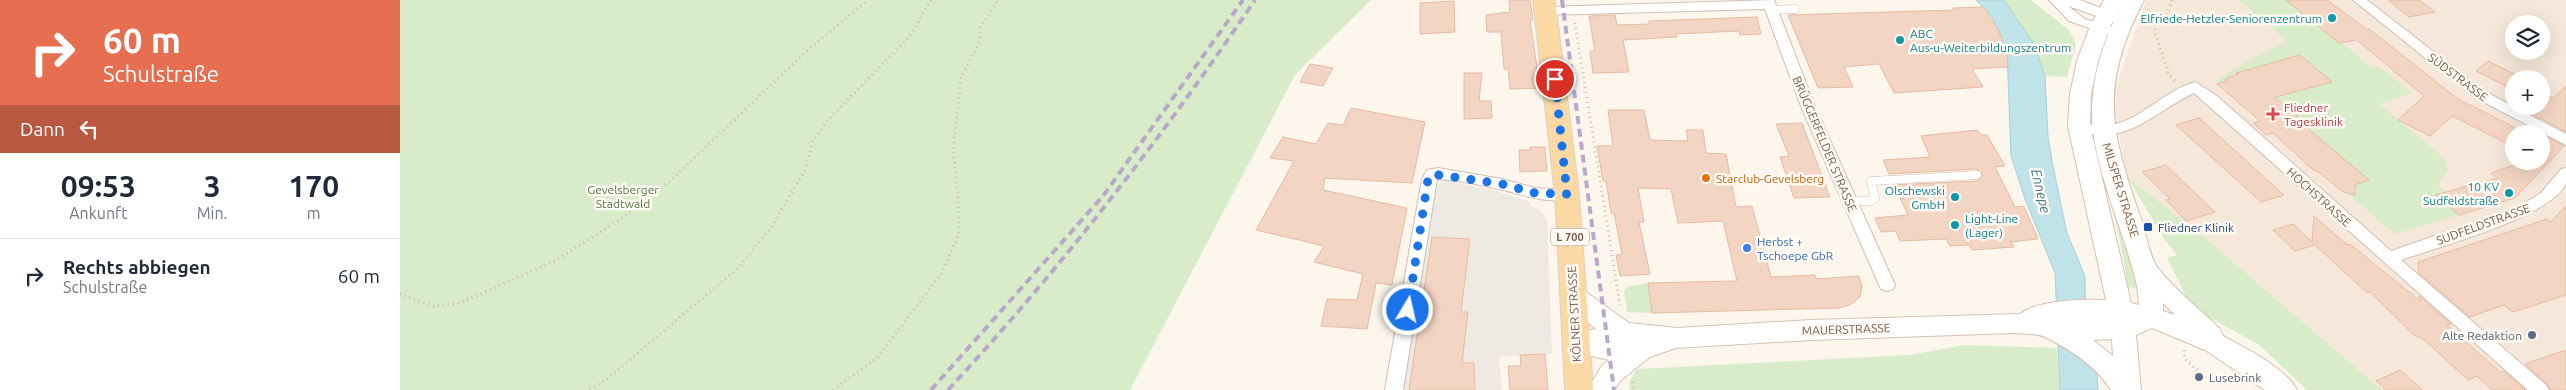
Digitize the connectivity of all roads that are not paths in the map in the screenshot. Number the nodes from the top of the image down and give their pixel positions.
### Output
1 (2134, 0) edge
2 (2360, 0) edge
3 (2058, 1) edge
4 (1545, 5) edge
5 (1770, 5) edge
6 (1795, 9) dead end
7 (2112, 20) edge
8 (2079, 127) junction
9 (2104, 131) junction
10 (2566, 140) edge
11 (2566, 173) edge
12 (1977, 175) dead end
13 (1567, 194) junction
14 (1850, 201) junction
15 (2388, 258) junction
16 (2145, 270) junction
17 (1887, 285) dead end
18 (1573, 296) junction
19 (2150, 318) junction
20 (2047, 321) junction
21 (2108, 321) junction
22 (2179, 328) junction
23 (1575, 343) junction
24 (1631, 347) junction
25 (2226, 348) junction
26 (1394, 390) edge
27 (1578, 390) edge
28 (1600, 390) edge
29 (2127, 390) edge
30 (2284, 390) edge
31 (2540, 390) edge

1 - 7 main road
2 - 10 street, SÜDSTRASSE
3 - 7 street
4 - 5 street
4 - 13 main road, KÖLNER STRASSE / L 700
5 - 6 lane
5 - 14 street, BRÜGGERFELDER STRASSE
7 - 8 main road, MILSPER STRASSE
7 - 9 main road, MILSPER STRASSE
8 - 9 street
8 - 21 main road, MILSPER STRASSE
9 - 15 street, HOCHSTRASSE
9 - 16 main road, MILSPER STRASSE
11 - 15 street, SUDFELDSTRASSE
12 - 14 lane
13 - 18 main road, KÖLNER STRASSE / L 700
13 - 26 street
14 - 17 street, BRÜGGERFELDER STRASSE
15 - 31 street, HOCHSTRASSE
16 - 19 main road, MILSPER STRASSE
16 - 25 main road
18 - 23 main road, KÖLNER STRASSE / L 700
18 - 24 main road
19 - 21 main road
19 - 22 main road
20 - 21 main road, MAUERSTRASSE
20 - 21 main road, MAUERSTRASSE
20 - 21 main road
20 - 24 main road, MAUERSTRASSE
21 - 22 main road
21 - 29 main road
22 - 25 main road
23 - 24 main road, MAUERSTRASSE
23 - 27 main road, KÖLNER STRASSE / L 700
24 - 28 main road
25 - 30 main road

